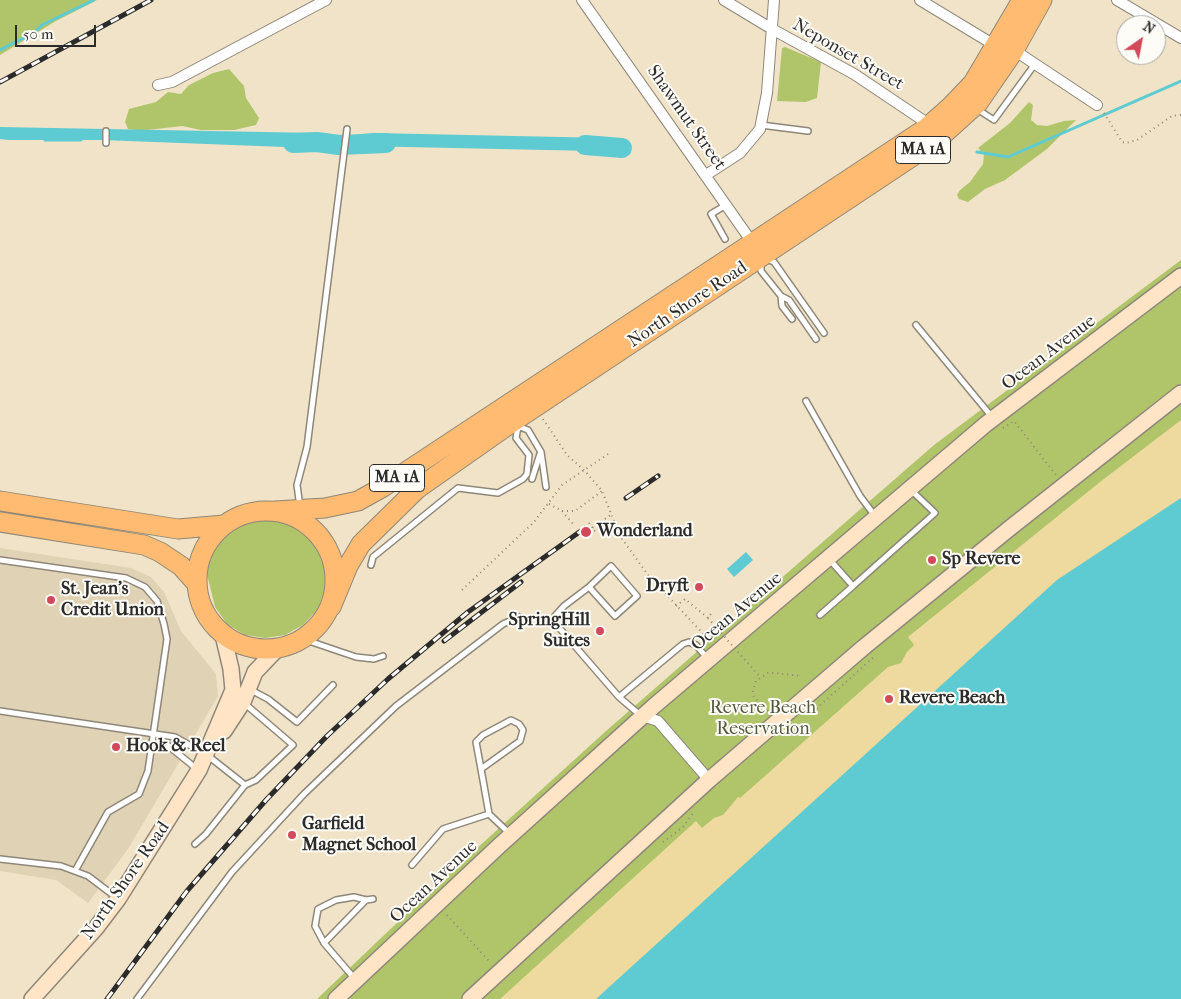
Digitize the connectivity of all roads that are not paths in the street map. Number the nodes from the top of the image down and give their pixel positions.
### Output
1 (326, 0) edge
2 (582, 0) edge
3 (724, 0) edge
4 (774, 0) edge
5 (920, 0) edge
6 (1022, 0) edge
7 (1042, 0) edge
8 (1117, 0) edge
9 (772, 29) junction
10 (1181, 38) edge
11 (1005, 48) junction
12 (1035, 64) junction
13 (158, 85) dead end
14 (974, 107) junction
15 (1099, 107) road end
16 (761, 125) junction
17 (930, 125) junction
18 (347, 129) dead end
19 (808, 131) dead end
20 (106, 132) dead end
21 (106, 143) dead end
22 (706, 175) junction
23 (726, 204) junction
24 (725, 239) dead end
25 (757, 250) junction
26 (1181, 276) edge
27 (781, 296) junction
28 (792, 319) dead end
29 (916, 325) dead end
30 (824, 333) dead end
31 (816, 338) dead end
32 (1181, 393) edge
33 (806, 401) dead end
34 (512, 418) junction
35 (990, 422) junction
36 (541, 452) junction
37 (532, 479) dead end
38 (546, 487) dead end
39 (910, 490) junction
40 (0, 501) edge
41 (301, 510) junction
42 (275, 511) junction
43 (876, 518) junction
44 (0, 522) edge
45 (224, 525) junction
46 (829, 558) junction
47 (0, 560) edge
48 (371, 565) dead end
49 (197, 584) junction
50 (853, 586) junction
51 (589, 587) junction
52 (331, 607) junction
53 (820, 615) dead end
54 (519, 617) dead end
55 (223, 635) junction
56 (303, 640) junction
57 (277, 649) junction
58 (383, 656) dead end
59 (715, 656) junction
60 (333, 685) dead end
61 (246, 696) junction
62 (619, 697) junction
63 (0, 711) edge
64 (642, 716) junction
65 (152, 734) junction
66 (159, 736) junction
67 (207, 755) junction
68 (481, 769) junction
69 (199, 770) junction
70 (709, 780) junction
71 (245, 785) junction
72 (488, 814) junction
73 (511, 835) junction
74 (195, 844) dead end
75 (0, 859) edge
76 (412, 865) dead end
77 (75, 871) junction
78 (118, 899) junction
79 (373, 899) dead end
80 (366, 900) junction
81 (324, 943) junction
82 (356, 981) junction
83 (32, 999) edge
84 (137, 999) edge
85 (336, 999) edge
86 (470, 999) edge

1 - 13 street
2 - 22 street, Shawmut Street
3 - 9 street, Neponset Street
4 - 9 street
5 - 11 street
6 - 11 highway, North Shore Road / MA 1A
7 - 11 highway, North Shore Road / MA 1A
8 - 10 street
9 - 16 street
9 - 17 street, Neponset Street
11 - 12 street
11 - 14 highway, North Shore Road / MA 1A
11 - 17 highway, North Shore Road / MA 1A
12 - 14 lane
12 - 15 street
14 - 25 highway, North Shore Road / MA 1A
16 - 19 lane
16 - 22 street
17 - 25 highway, North Shore Road / MA 1A
18 - 41 lane
20 - 21 lane
22 - 23 street, Shawmut Street
23 - 24 lane
23 - 25 street, Shawmut Street
25 - 27 lane
25 - 30 lane
25 - 34 highway, North Shore Road / MA 1A
26 - 35 main road, Ocean Avenue
27 - 28 lane
27 - 31 lane
29 - 35 lane
32 - 70 main road
33 - 43 lane
34 - 36 lane
34 - 41 highway, North Shore Road / MA 1A
34 - 48 lane
34 - 52 highway, North Shore Road / MA 1A
35 - 39 main road, Ocean Avenue
36 - 37 lane
36 - 38 lane
39 - 43 main road, Ocean Avenue
39 - 50 lane
40 - 45 highway, MA 1A
41 - 42 highway, North Shore Road / MA 1A
42 - 45 highway, MA 1A
42 - 52 highway
43 - 46 main road, Ocean Avenue
44 - 49 highway, MA 1A
45 - 49 highway
46 - 50 lane
46 - 59 main road, Ocean Avenue
47 - 65 lane
49 - 55 highway, MA 1A
50 - 53 lane
51 - 51 lane
51 - 62 lane
52 - 56 highway, MA 1A
54 - 84 lane
55 - 57 highway, MA 1A
55 - 67 main road, North Shore Road
56 - 57 highway, MA 1A
56 - 58 lane
57 - 61 main road, North Shore Road
59 - 62 lane
59 - 64 main road, Ocean Avenue
60 - 61 lane
61 - 67 main road, North Shore Road
61 - 71 lane
62 - 64 lane
63 - 65 lane
64 - 70 street
64 - 73 main road, Ocean Avenue
65 - 66 lane
65 - 77 lane
66 - 67 lane
66 - 69 lane
67 - 69 main road, North Shore Road
67 - 71 lane
68 - 68 lane
68 - 72 lane
69 - 78 main road, North Shore Road
70 - 86 main road
71 - 74 lane
72 - 73 lane
72 - 76 lane
73 - 82 main road, Ocean Avenue
75 - 77 lane
77 - 78 lane
78 - 83 main road, North Shore Road
79 - 80 lane
80 - 81 lane
80 - 81 lane
81 - 82 lane
82 - 85 main road, Ocean Avenue

